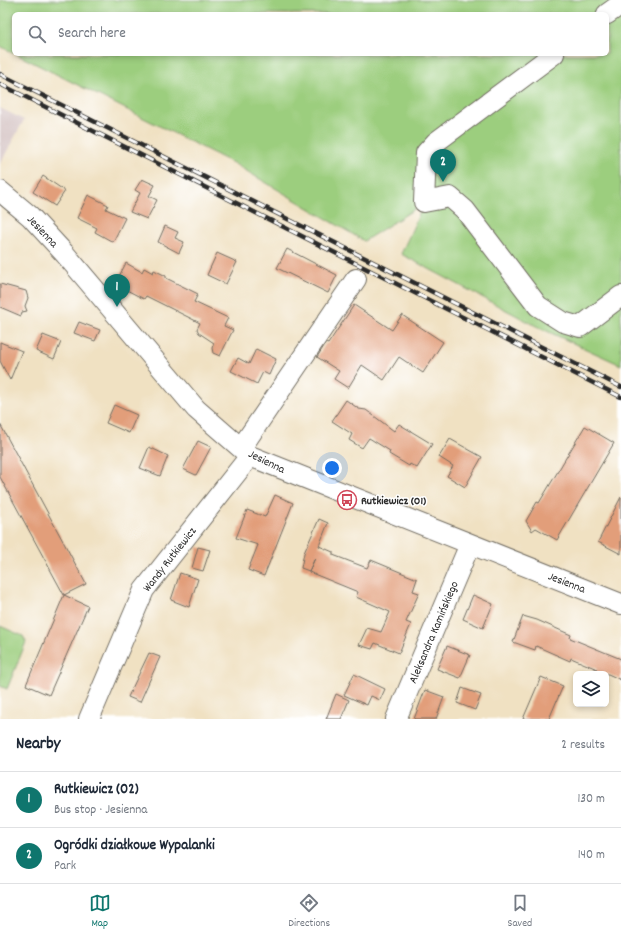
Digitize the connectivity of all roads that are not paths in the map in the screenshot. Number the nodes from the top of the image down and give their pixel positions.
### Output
1 (621, 4) edge
2 (609, 13) edge
3 (551, 56) edge
4 (0, 191) edge
5 (356, 279) dead end
6 (621, 296) edge
7 (245, 452) junction
8 (470, 544) junction
9 (621, 604) edge
10 (89, 719) edge
11 (396, 719) edge

1 - 2 street
3 - 6 street
4 - 7 street, Jesienna
5 - 7 street, Wandy Rutkiewicz
7 - 8 street, Jesienna
7 - 10 street, Wandy Rutkiewicz
8 - 9 street, Jesienna
8 - 11 street, Aleksandra Kamińskiego

